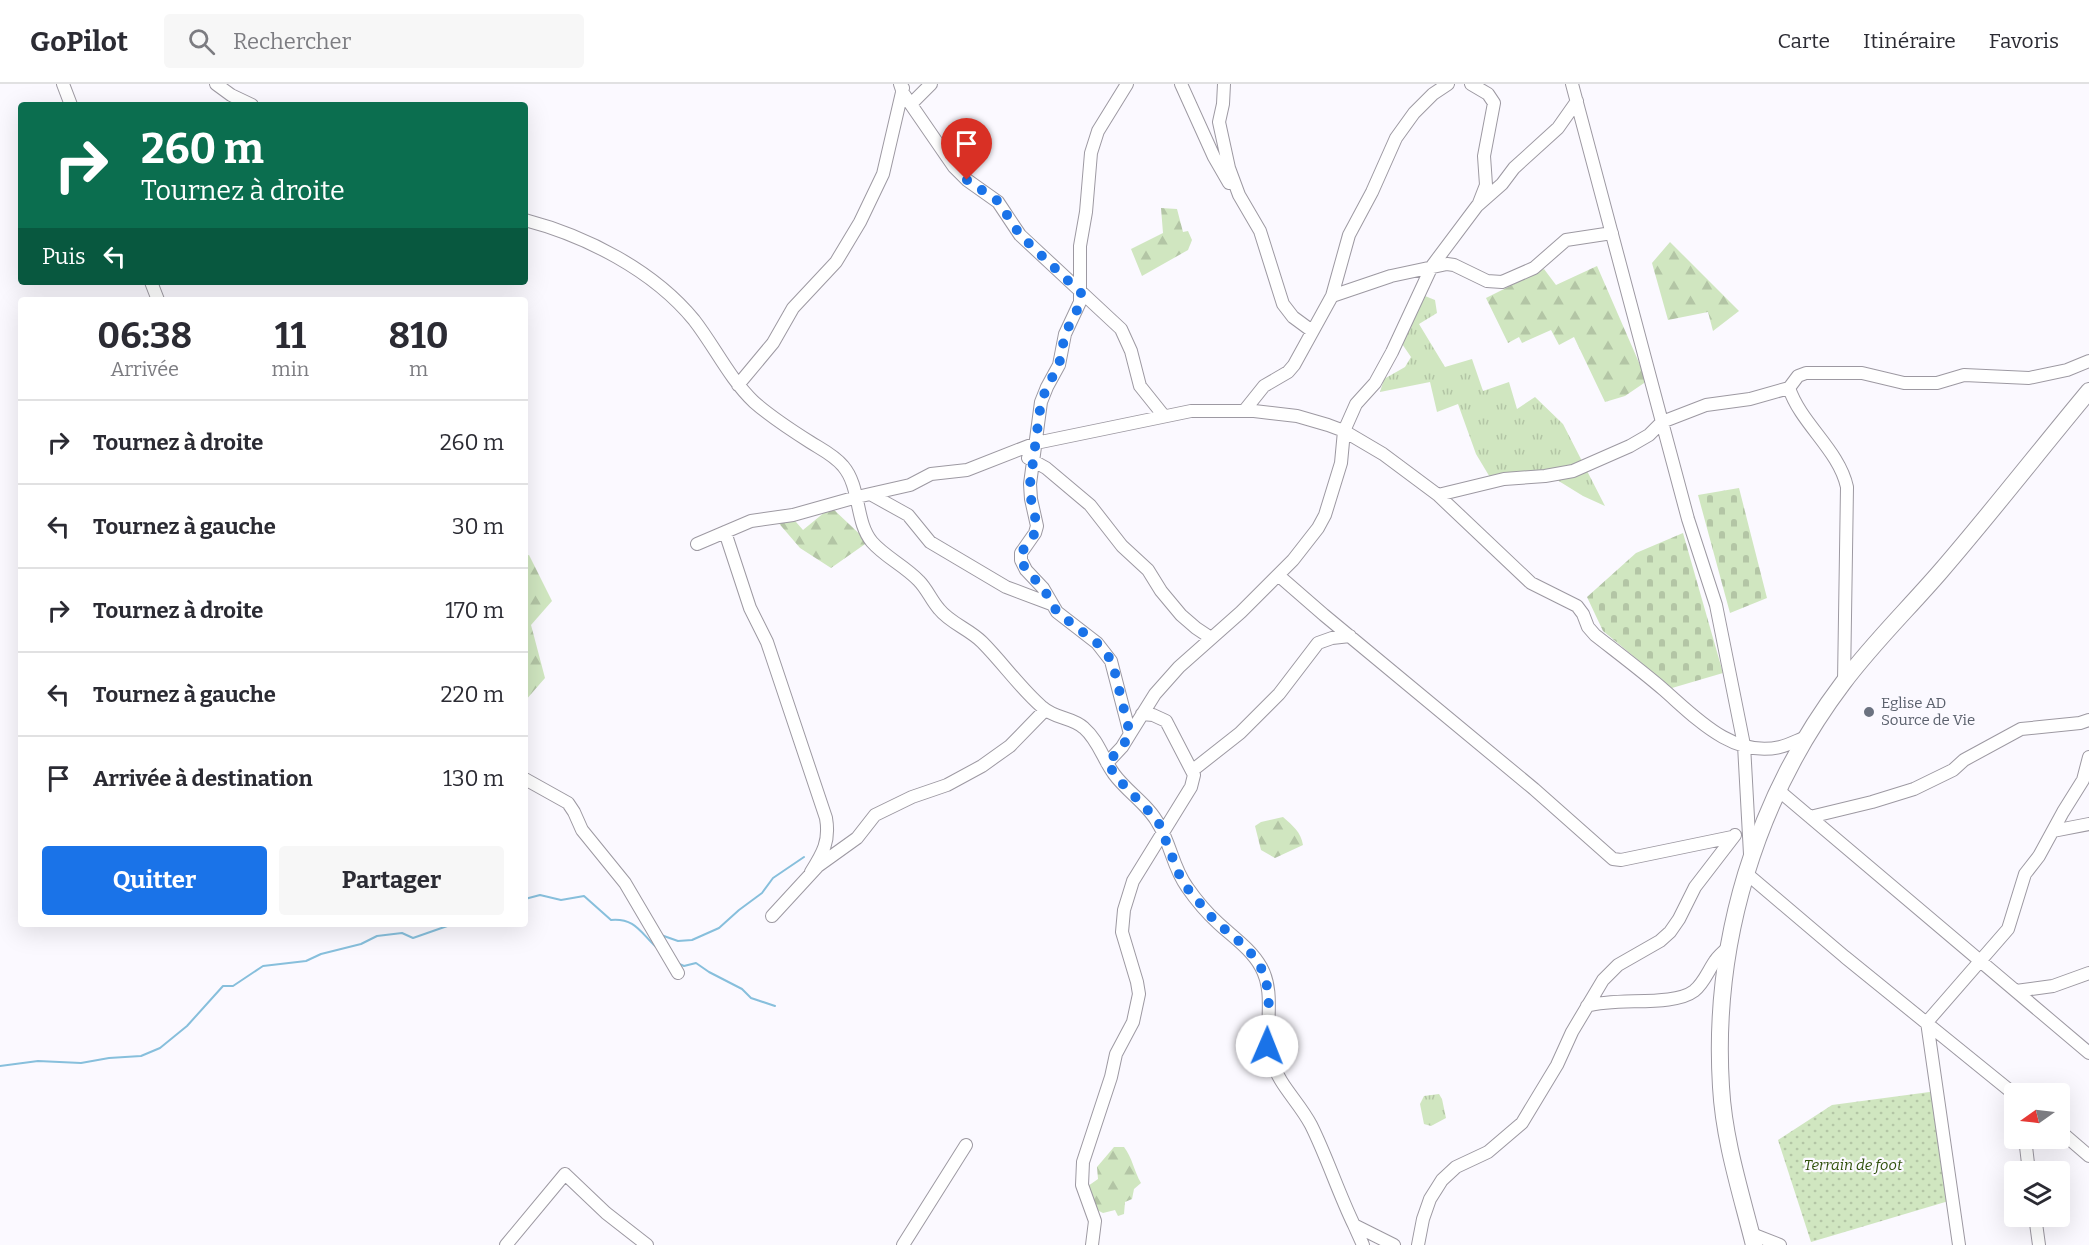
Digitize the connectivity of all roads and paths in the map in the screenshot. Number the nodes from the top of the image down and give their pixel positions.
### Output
1 (63, 84) edge
2 (216, 84) edge
3 (931, 84) edge
4 (1127, 84) edge
5 (1181, 84) edge
6 (1224, 84) edge
7 (1448, 84) edge
8 (1471, 84) edge
9 (1572, 84) edge
10 (902, 87) edge
11 (1577, 101) junction
12 (70, 102) edge
13 (246, 102) edge
14 (911, 104) junction
15 (1239, 195) junction
16 (1477, 206) junction
17 (528, 221) edge
18 (1612, 233) junction
19 (1432, 266) junction
20 (1081, 293) junction
21 (1332, 296) junction
22 (1312, 332) junction
23 (2089, 361) edge
24 (738, 385) junction
25 (1789, 388) junction
26 (2089, 391) edge
27 (1244, 411) junction
28 (1164, 416) junction
29 (1662, 422) junction
30 (1344, 431) junction
31 (1036, 443) junction
32 (1016, 451) junction
33 (1032, 460) junction
34 (872, 495) junction
35 (1438, 495) junction
36 (858, 497) junction
37 (725, 532) junction
38 (697, 544) dead end
39 (1278, 574) junction
40 (1051, 604) junction
41 (1350, 636) junction
42 (1211, 638) junction
43 (1844, 682) junction
44 (1045, 710) junction
45 (1142, 714) junction
46 (2089, 720) edge
47 (1130, 734) junction
48 (1806, 737) junction
49 (1744, 746) junction
50 (2089, 757) edge
51 (1107, 763) junction
52 (1193, 770) junction
53 (528, 781) edge
54 (1777, 789) junction
55 (1810, 817) junction
56 (2089, 825) edge
57 (1162, 831) junction
58 (2053, 831) junction
59 (1748, 866) junction
60 (811, 872) junction
61 (772, 916) dead end
62 (1729, 947) junction
63 (1980, 960) junction
64 (2089, 973) edge
65 (678, 974) dead end
66 (2016, 991) junction
67 (1587, 1006) junction
68 (1927, 1022) junction
69 (2089, 1053) edge
70 (2004, 1086) edge
71 (2070, 1140) edge
72 (966, 1145) dead end
73 (2089, 1156) edge
74 (1354, 1225) junction
75 (2037, 1227) edge
76 (1753, 1240) edge
77 (506, 1245) edge
78 (647, 1245) edge
79 (903, 1245) edge
80 (1092, 1245) edge
81 (1363, 1245) edge
82 (1394, 1245) edge
83 (1418, 1245) edge
84 (1780, 1245) edge
85 (1959, 1245) edge
86 (2039, 1245) edge

1 - 12 street
2 - 13 street
3 - 14 street
4 - 20 street
5 - 15 street
6 - 15 street
7 - 21 street
8 - 16 street
9 - 11 street
10 - 14 street
10 - 24 street
11 - 16 street
11 - 18 street
14 - 20 street
15 - 22 street
16 - 19 street
17 - 24 street
18 - 19 street
18 - 29 street
19 - 21 street
19 - 30 street
20 - 28 street
20 - 31 street
21 - 22 street
22 - 27 street
23 - 25 street
24 - 36 street
25 - 29 street
25 - 43 street
26 - 43 main road
27 - 28 street
27 - 30 street
28 - 31 street
29 - 35 street
29 - 49 street
30 - 35 street
30 - 39 street
31 - 32 street
31 - 33 street
32 - 33 street
32 - 34 street
33 - 40 street
33 - 42 street
34 - 36 street
34 - 40 street
35 - 49 street
36 - 37 street
36 - 44 street
37 - 38 street
37 - 60 street
39 - 41 street
39 - 42 street
40 - 47 street
41 - 52 street
41 - 67 street
42 - 45 street
43 - 48 main road
44 - 51 street
44 - 60 street
45 - 47 street
45 - 52 street
46 - 55 street
47 - 51 street
48 - 49 street
48 - 54 main road
49 - 59 street
50 - 58 street
51 - 57 street
52 - 57 street
53 - 65 street
54 - 55 street
54 - 59 main road
55 - 63 street
56 - 58 street
57 - 74 street
57 - 80 street
58 - 63 street
59 - 62 main road
59 - 68 street
60 - 61 street
62 - 67 street
62 - 76 main road
63 - 66 street
63 - 68 street
64 - 66 street
66 - 69 street
67 - 83 street
68 - 70 street
68 - 85 street
71 - 73 street
72 - 79 street
74 - 81 street
74 - 82 street
75 - 86 street
76 - 84 street
77 - 78 street

